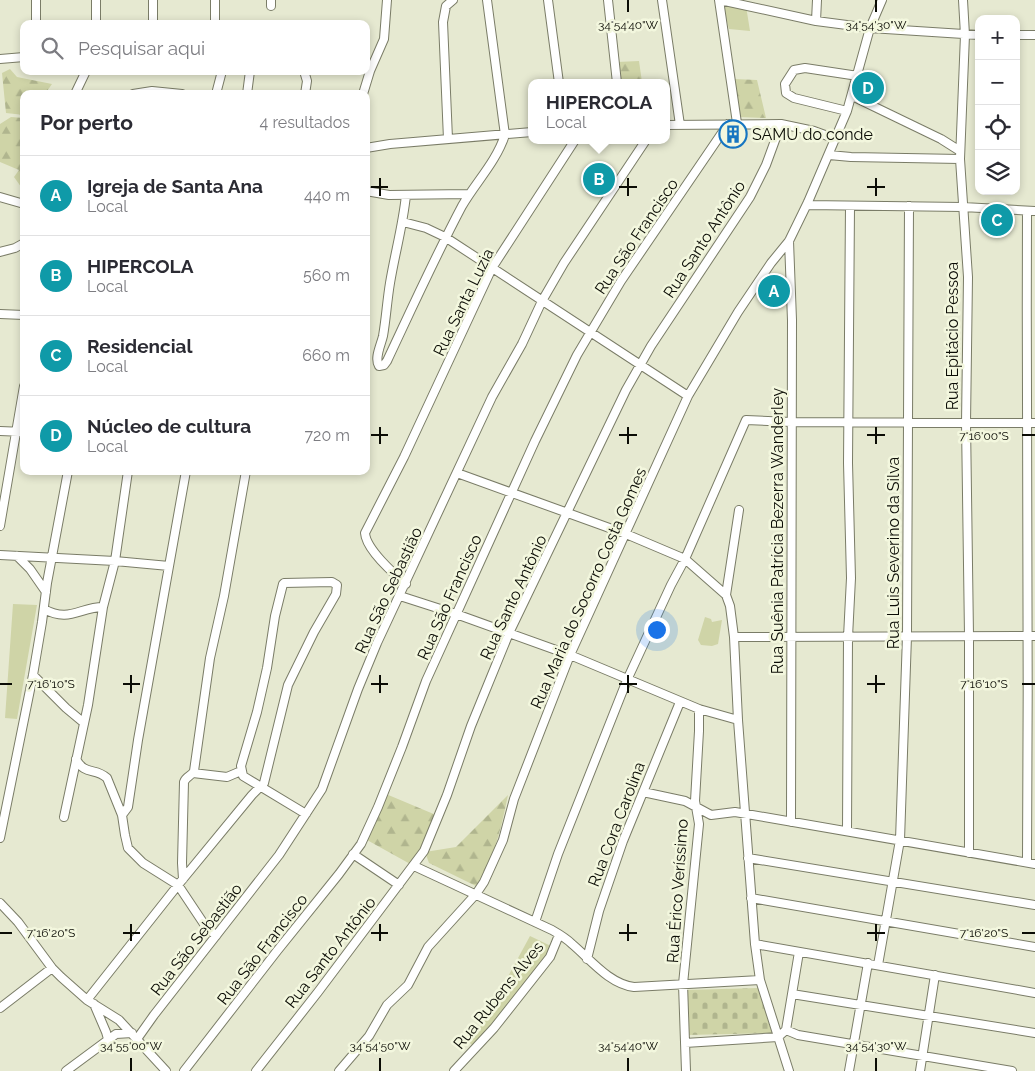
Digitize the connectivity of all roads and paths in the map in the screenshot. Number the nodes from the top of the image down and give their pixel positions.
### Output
1 (36, 0) edge
2 (96, 0) edge
3 (153, 0) edge
4 (214, 0) edge
5 (387, 0) edge
6 (453, 0) edge
7 (487, 0) edge
8 (548, 0) edge
9 (608, 0) edge
10 (662, 0) edge
11 (719, 0) edge
12 (817, 0) edge
13 (882, 0) edge
14 (963, 0) edge
15 (36, 20) edge
16 (96, 20) edge
17 (153, 20) edge
18 (215, 20) edge
19 (816, 21) junction
20 (870, 28) junction
21 (965, 35) junction
22 (975, 35) edge
23 (1020, 35) edge
24 (1035, 35) edge
25 (20, 57) edge
26 (0, 59) edge
27 (370, 71) edge
28 (84, 75) edge
29 (221, 75) edge
30 (249, 75) edge
31 (305, 75) edge
32 (369, 75) edge
33 (858, 76) junction
34 (558, 79) edge
35 (616, 79) edge
36 (78, 90) edge
37 (217, 90) edge
38 (248, 90) edge
39 (306, 90) edge
40 (364, 90) edge
41 (852, 96) junction
42 (846, 111) junction
43 (737, 123) junction
44 (728, 124) junction
45 (781, 124) junction
46 (670, 125) edge
47 (680, 125) junction
48 (528, 132) edge
49 (505, 134) junction
50 (448, 139) junction
51 (836, 139) junction
52 (572, 144) edge
53 (643, 144) edge
54 (370, 148) edge
55 (828, 155) junction
56 (960, 155) junction
57 (370, 192) edge
58 (469, 194) junction
59 (406, 195) junction
60 (0, 197) edge
61 (20, 203) edge
62 (807, 205) junction
63 (850, 206) junction
64 (909, 206) junction
65 (963, 207) junction
66 (1031, 211) edge
67 (403, 222) junction
68 (445, 237) junction
69 (789, 241) junction
70 (20, 246) edge
71 (0, 252) edge
72 (492, 268) junction
73 (1031, 297) edge
74 (542, 301) junction
75 (0, 314) edge
76 (20, 315) edge
77 (589, 332) junction
78 (639, 365) junction
79 (688, 396) junction
80 (791, 422) junction
81 (908, 422) junction
82 (848, 423) junction
83 (966, 423) junction
84 (1026, 424) junction
85 (1035, 424) edge
86 (0, 431) edge
87 (20, 432) edge
88 (457, 473) junction
89 (67, 475) edge
90 (127, 475) edge
91 (185, 475) edge
92 (245, 475) edge
93 (511, 493) junction
94 (739, 510) dead end
95 (568, 513) junction
96 (0, 526) edge
97 (626, 534) junction
98 (1031, 546) edge
99 (0, 555) edge
100 (17, 556) junction
101 (52, 558) junction
102 (685, 560) junction
103 (115, 561) junction
104 (169, 566) junction
105 (406, 584) junction
106 (46, 592) junction
107 (726, 595) junction
108 (400, 596) junction
109 (103, 607) junction
110 (44, 608) junction
111 (456, 614) junction
112 (509, 634) junction
113 (969, 635) junction
114 (791, 636) junction
115 (907, 636) junction
116 (1026, 636) junction
117 (1035, 636) edge
118 (734, 637) junction
119 (848, 637) junction
120 (570, 655) junction
121 (33, 676) junction
122 (627, 680) junction
123 (680, 702) junction
124 (698, 709) junction
125 (738, 720) junction
126 (84, 723) junction
127 (76, 759) junction
128 (241, 771) junction
129 (193, 773) junction
130 (261, 787) junction
131 (643, 792) junction
132 (695, 806) junction
133 (306, 814) junction
134 (122, 815) junction
135 (746, 815) junction
136 (64, 817) dead end
137 (791, 822) junction
138 (847, 831) junction
139 (0, 838) edge
140 (900, 840) junction
141 (969, 853) junction
142 (354, 854) junction
143 (748, 858) junction
144 (1031, 863) edge
145 (414, 866) junction
146 (180, 882) junction
147 (893, 882) junction
148 (399, 885) junction
149 (476, 894) junction
150 (751, 898) junction
151 (0, 903) edge
152 (1035, 905) edge
153 (8, 910) junction
154 (0, 916) edge
155 (535, 922) junction
156 (886, 922) junction
157 (559, 935) junction
158 (216, 936) junction
159 (755, 944) junction
160 (1035, 947) edge
161 (799, 952) junction
162 (587, 958) junction
163 (868, 963) junction
164 (878, 965) junction
165 (52, 968) junction
166 (935, 975) junction
167 (760, 980) junction
168 (683, 984) junction
169 (1035, 993) edge
170 (792, 994) junction
171 (90, 1002) junction
172 (861, 1004) junction
173 (0, 1008) edge
174 (930, 1016) junction
175 (786, 1030) junction
176 (1035, 1033) edge
177 (135, 1036) junction
178 (778, 1037) junction
179 (108, 1039) junction
180 (685, 1043) junction
181 (854, 1044) junction
182 (922, 1056) junction
183 (66, 1071) edge
184 (166, 1071) edge
185 (184, 1071) edge
186 (256, 1071) edge
187 (339, 1071) edge
188 (454, 1071) edge
189 (686, 1071) edge
190 (789, 1071) edge
191 (849, 1071) edge
192 (920, 1071) edge
193 (1012, 1071) edge

1 - 15 street
2 - 16 street
3 - 17 street
4 - 18 street
5 - 27 street
6 - 50 street
7 - 49 street
8 - 34 street
9 - 35 street
10 - 47 street
11 - 19 street
11 - 43 street
12 - 19 street
13 - 20 street, Rua Maria do Socorro Costa Gomes
14 - 21 street, Rua Epitácio Pessoa
19 - 20 street
20 - 21 street
20 - 33 street, Rua Maria do Socorro Costa Gomes
21 - 22 street
21 - 56 street, Rua Epitácio Pessoa
23 - 24 street
25 - 26 street
28 - 36 street
29 - 37 street
30 - 38 street
31 - 39 street
32 - 40 street
33 - 41 street, Rua Maria do Socorro Costa Gomes
33 - 42 street
41 - 42 street, Rua Maria do Socorro Costa Gomes
41 - 56 street
42 - 51 street, Rua Maria do Socorro Costa Gomes
43 - 44 street
43 - 45 street
44 - 47 street
44 - 77 street, Rua São Francisco
45 - 51 street
45 - 78 street, Rua Santo Antônio
46 - 47 street
48 - 49 street
49 - 50 street
49 - 58 street
50 - 54 street
51 - 55 street, Rua Maria do Socorro Costa Gomes
52 - 72 street, Rua Santa Luzia
53 - 74 street, Rua São Sebastião
55 - 56 street
55 - 62 street, Rua Maria do Socorro Costa Gomes
56 - 65 street, Rua Epitácio Pessoa
57 - 59 street
58 - 59 street
58 - 68 street
59 - 67 street
60 - 61 street
62 - 63 street
62 - 69 street, Rua Maria do Socorro Costa Gomes
63 - 64 street
63 - 82 street
64 - 65 street
64 - 81 street, Rua Luis Severino da Silva
65 - 66 street
65 - 83 street, Rua Epitácio Pessoa
66 - 73 street
67 - 68 street
67 - 68 street
68 - 72 street
69 - 79 street, Rua Maria do Socorro Costa Gomes
69 - 80 street, Rua Suênia Patrícia Bezerra Wanderley
70 - 71 street
72 - 74 street
72 - 105 street, Rua Santa Luzia
73 - 84 street
74 - 77 street
74 - 88 street, Rua São Sebastião
75 - 76 street
77 - 78 street
77 - 93 street, Rua São Francisco
78 - 79 street
78 - 95 street, Rua Santo Antônio
79 - 97 street, Rua Maria do Socorro Costa Gomes
80 - 82 street
80 - 102 street
80 - 114 street, Rua Suênia Patrícia Bezerra Wanderley
81 - 82 street
81 - 83 street
81 - 115 street, Rua Luis Severino da Silva
82 - 119 street
83 - 84 street
83 - 113 street, Rua Epitácio Pessoa
84 - 85 street
84 - 98 street
86 - 87 street
87 - 96 street
88 - 93 street
88 - 105 street, Rua São Sebastião
89 - 101 street
90 - 103 street
91 - 104 street
92 - 129 street
93 - 95 street
93 - 111 street, Rua São Francisco
94 - 107 street
95 - 97 street
95 - 112 street, Rua Santo Antônio
97 - 102 street
97 - 120 street, Rua Maria do Socorro Costa Gomes
98 - 116 street
99 - 100 street
100 - 101 street
100 - 106 street
101 - 103 street
101 - 106 street
102 - 107 street
102 - 122 street
103 - 104 street
103 - 109 street
104 - 134 street
105 - 108 street, Rua São Sebastião
106 - 110 street
107 - 118 street
108 - 111 street
108 - 133 street, Rua São Sebastião
109 - 110 street
109 - 126 street
110 - 121 street
111 - 112 street
111 - 142 street, Rua São Francisco
112 - 120 street
112 - 145 street, Rua Santo Antônio
113 - 115 street
113 - 116 street
113 - 141 street, Rua Epitácio Pessoa
114 - 118 street
114 - 119 street
114 - 137 street, Rua Suênia Patrícia Bezerra Wanderley
115 - 119 street
115 - 140 street, Rua Luis Severino da Silva
116 - 117 street
116 - 144 street
118 - 125 street
119 - 138 street
120 - 122 street
120 - 149 street, Rua Maria do Socorro Costa Gomes
121 - 126 street
121 - 139 street
122 - 123 street
122 - 155 street
123 - 124 street
123 - 131 street, Rua Cora Carolina
124 - 125 street
124 - 132 street, Rua Érico Veríssimo
125 - 135 street
126 - 127 street
127 - 134 street
127 - 136 street
128 - 129 street
128 - 130 street
128 - 130 street
129 - 146 street
130 - 133 street
130 - 146 street
131 - 132 street
131 - 162 street, Rua Cora Carolina
132 - 135 street
132 - 168 street, Rua Érico Veríssimo
133 - 158 street, Rua São Sebastião
134 - 146 street
135 - 137 street
135 - 143 street
137 - 138 street
138 - 140 street
140 - 141 street
140 - 147 street, Rua Luis Severino da Silva
141 - 144 street
142 - 148 street
142 - 185 street, Rua São Francisco
143 - 147 street
143 - 150 street
145 - 148 street, Rua Santo Antônio
145 - 149 street
146 - 158 street
146 - 171 street
147 - 152 street
147 - 156 street, Rua Luis Severino da Silva
148 - 186 street, Rua Santo Antônio
149 - 155 street
149 - 187 street, Rua Maria do Socorro Costa Gomes
150 - 156 street
150 - 159 street
151 - 153 street
153 - 154 street
153 - 165 street
155 - 157 street
156 - 160 street
156 - 164 street, Rua Luis Severino da Silva
157 - 162 street
157 - 188 street, Rua Rubens Alves
158 - 177 street, Rua São Sebastião
159 - 161 street
159 - 167 street
161 - 163 street
161 - 170 street
162 - 168 street
163 - 164 street
163 - 172 street
164 - 166 street
165 - 171 street
165 - 173 street
166 - 169 street
166 - 174 street
167 - 168 street
167 - 178 street
168 - 180 street, Rua Érico Veríssimo
170 - 172 street
170 - 175 street
171 - 177 street
171 - 179 street
172 - 174 street
172 - 181 street
174 - 176 street
174 - 182 street
175 - 178 street
175 - 181 street
177 - 179 street
177 - 184 street
178 - 180 street
178 - 190 street
179 - 183 street
180 - 189 street, Rua Érico Veríssimo
181 - 182 street
181 - 191 street
182 - 192 street
182 - 193 street

